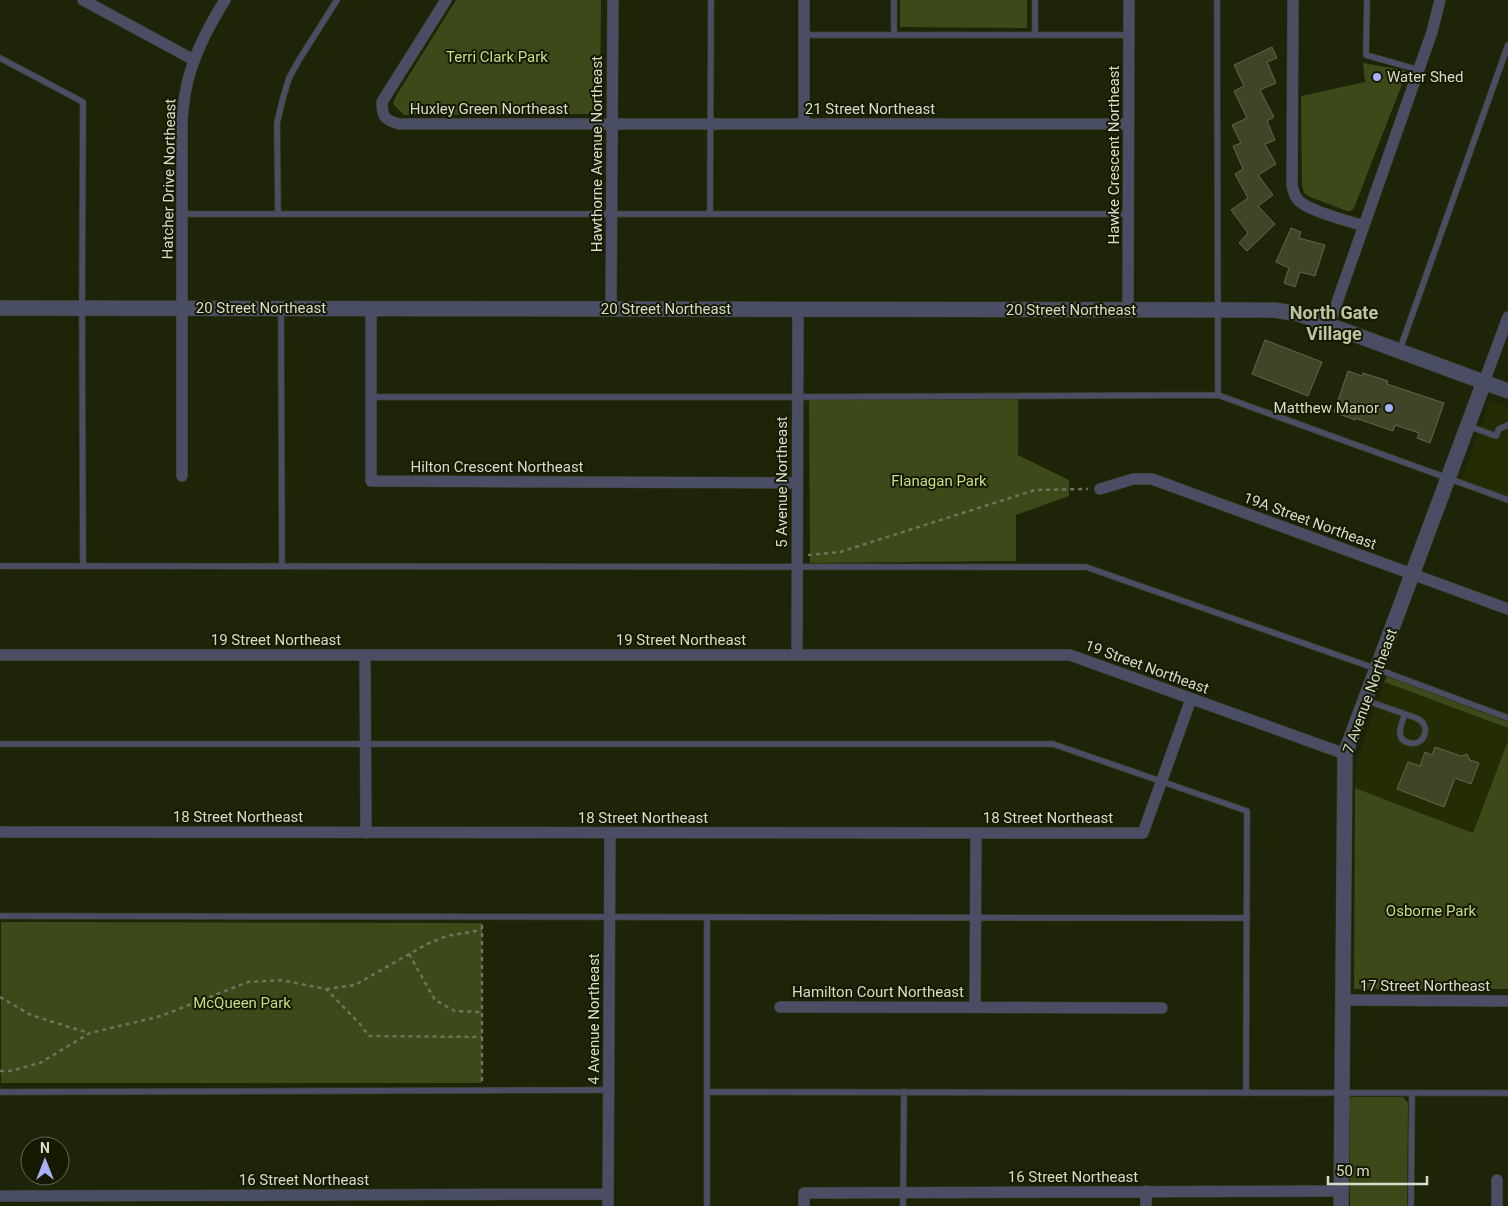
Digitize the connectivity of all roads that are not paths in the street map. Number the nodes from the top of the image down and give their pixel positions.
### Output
1 (83, 0) edge
2 (225, 0) edge
3 (337, 0) edge
4 (446, 0) edge
5 (613, 0) edge
6 (711, 0) edge
7 (804, 0) edge
8 (894, 0) edge
9 (1035, 0) edge
10 (1129, 0) edge
11 (1218, 0) edge
12 (1293, 0) edge
13 (1367, 0) edge
14 (1440, 0) edge
15 (804, 35) junction
16 (894, 35) junction
17 (1035, 35) junction
18 (1129, 35) junction
19 (1508, 45) edge
20 (0, 58) edge
21 (194, 60) junction
22 (1419, 70) junction
23 (612, 123) junction
24 (710, 124) junction
25 (804, 124) junction
26 (1128, 124) junction
27 (278, 213) junction
28 (182, 214) junction
29 (611, 214) junction
30 (710, 214) junction
31 (1128, 214) junction
32 (1364, 226) junction
33 (0, 308) edge
34 (82, 308) junction
35 (182, 308) junction
36 (281, 308) junction
37 (371, 308) junction
38 (610, 309) junction
39 (798, 309) junction
40 (1128, 310) junction
41 (1217, 310) junction
42 (1508, 317) edge
43 (1329, 325) junction
44 (1399, 351) junction
45 (1484, 382) junction
46 (1508, 391) edge
47 (1218, 395) junction
48 (371, 397) junction
49 (797, 397) junction
50 (1508, 425) edge
51 (1468, 426) junction
52 (182, 476) dead end
53 (1448, 478) junction
54 (797, 483) junction
55 (1100, 489) road end
56 (1508, 500) edge
57 (797, 561) junction
58 (0, 566) edge
59 (83, 566) junction
60 (282, 566) junction
61 (1412, 574) junction
62 (1508, 609) edge
63 (0, 655) edge
64 (365, 655) junction
65 (797, 655) junction
66 (1377, 669) junction
67 (1191, 699) junction
68 (1365, 700) junction
69 (1405, 714) junction
70 (1508, 718) edge
71 (0, 744) edge
72 (366, 744) junction
73 (1345, 754) junction
74 (1162, 782) junction
75 (0, 832) edge
76 (366, 832) junction
77 (610, 833) junction
78 (976, 833) junction
79 (0, 916) edge
80 (609, 918) junction
81 (707, 918) junction
82 (975, 918) junction
83 (1247, 918) junction
84 (1343, 1000) junction
85 (1508, 1001) edge
86 (780, 1007) dead end
87 (975, 1007) junction
88 (1162, 1008) dead end
89 (609, 1090) junction
90 (0, 1092) edge
91 (707, 1092) junction
92 (904, 1092) junction
93 (1246, 1093) junction
94 (1342, 1093) junction
95 (1412, 1093) junction
96 (1508, 1093) edge
97 (1497, 1180) dead end
98 (1146, 1192) junction
99 (903, 1193) junction
100 (608, 1194) junction
101 (0, 1196) edge
102 (1341, 1198) edge
103 (608, 1206) edge
104 (707, 1206) edge
105 (804, 1206) edge
106 (903, 1206) edge
107 (1146, 1206) edge
108 (1411, 1206) edge
109 (1497, 1206) edge

1 - 21 street
2 - 21 street, Hatcher Drive Northeast
3 - 27 lane
4 - 23 street, Huxley Green Northeast
5 - 23 street, Hawthorne Avenue Northeast
6 - 24 lane
7 - 15 street
8 - 16 lane
9 - 17 lane
10 - 18 street, Hawke Crescent Northeast
11 - 41 lane
12 - 32 street
13 - 22 lane
14 - 22 street
15 - 16 lane
15 - 25 street
16 - 17 lane
17 - 18 lane
18 - 26 street, Hawke Crescent Northeast
19 - 44 lane
20 - 34 lane
21 - 28 street, Hatcher Drive Northeast
22 - 32 street
23 - 24 street, 21 Street Northeast
23 - 29 street, Hawthorne Avenue Northeast
24 - 25 street, 21 Street Northeast
24 - 30 lane
25 - 26 street, 21 Street Northeast
26 - 31 street, Hawke Crescent Northeast
27 - 28 lane
27 - 29 lane
28 - 35 street, Hatcher Drive Northeast
29 - 30 lane
29 - 38 street, Hawthorne Avenue Northeast
30 - 31 lane
31 - 40 street, Hawke Crescent Northeast
32 - 43 street
33 - 34 street, 20 Street Northeast
34 - 35 street, 20 Street Northeast
34 - 59 lane
35 - 36 street, 20 Street Northeast
35 - 52 street, Hatcher Drive Northeast
36 - 37 street, 20 Street Northeast
36 - 60 lane
37 - 38 street, 20 Street Northeast
37 - 48 street, Hilton Crescent Northeast
38 - 39 street, 20 Street Northeast
39 - 40 street, 20 Street Northeast
39 - 49 street, 5 Avenue Northeast
40 - 41 street, 20 Street Northeast
41 - 43 street, 20 Street Northeast
41 - 47 lane
42 - 45 street, 7 Avenue Northeast
43 - 44 street, 20 Street Northeast
44 - 45 street, 20 Street Northeast
45 - 46 street, 20 Street Northeast
45 - 51 street, 7 Avenue Northeast
47 - 49 lane
47 - 53 lane
48 - 49 lane
48 - 54 street, Hilton Crescent Northeast
49 - 54 street, 5 Avenue Northeast
50 - 51 lane
51 - 53 street, 7 Avenue Northeast
53 - 56 lane
53 - 61 street, 7 Avenue Northeast
54 - 57 street, 5 Avenue Northeast
55 - 61 street, 19A Street Northeast
57 - 60 lane
57 - 65 street, 5 Avenue Northeast
57 - 66 lane
58 - 59 lane
59 - 60 lane
61 - 62 street, 19A Street Northeast
61 - 66 street, 7 Avenue Northeast
63 - 64 street, 19 Street Northeast
64 - 65 street, 19 Street Northeast
64 - 72 street
65 - 67 street, 19 Street Northeast
66 - 68 street, 7 Avenue Northeast
66 - 70 lane
67 - 73 street, 19 Street Northeast
67 - 74 street, 18 Street Northeast
68 - 69 lane
68 - 73 street, 7 Avenue Northeast
69 - 69 lane
71 - 72 lane
72 - 74 lane
72 - 76 street
73 - 84 street, 7 Avenue Northeast
74 - 78 street, 18 Street Northeast
74 - 83 lane
75 - 76 street, 18 Street Northeast
76 - 77 street, 18 Street Northeast
77 - 78 street, 18 Street Northeast
77 - 80 street, 4 Avenue Northeast
78 - 82 street, Hamilton Court Northeast
79 - 80 lane
80 - 81 lane
80 - 89 street, 4 Avenue Northeast
81 - 82 lane
81 - 91 lane
82 - 83 lane
82 - 87 street, Hamilton Court Northeast
83 - 93 lane
84 - 85 street, 17 Street Northeast
84 - 94 street, 7 Avenue Northeast
86 - 87 street, Hamilton Court Northeast
87 - 88 street, Hamilton Court Northeast
89 - 90 lane
89 - 100 street, 4 Avenue Northeast
91 - 92 lane
91 - 104 lane
92 - 93 lane
92 - 99 lane
93 - 94 lane
94 - 95 lane
94 - 102 street, 7 Avenue Northeast
95 - 96 lane
95 - 108 lane
97 - 109 street
98 - 99 street, 16 Street Northeast
98 - 102 street, 16 Street Northeast
98 - 107 street
99 - 105 street, 16 Street Northeast
99 - 106 lane
100 - 101 street, 16 Street Northeast
100 - 103 street, 4 Avenue Northeast

